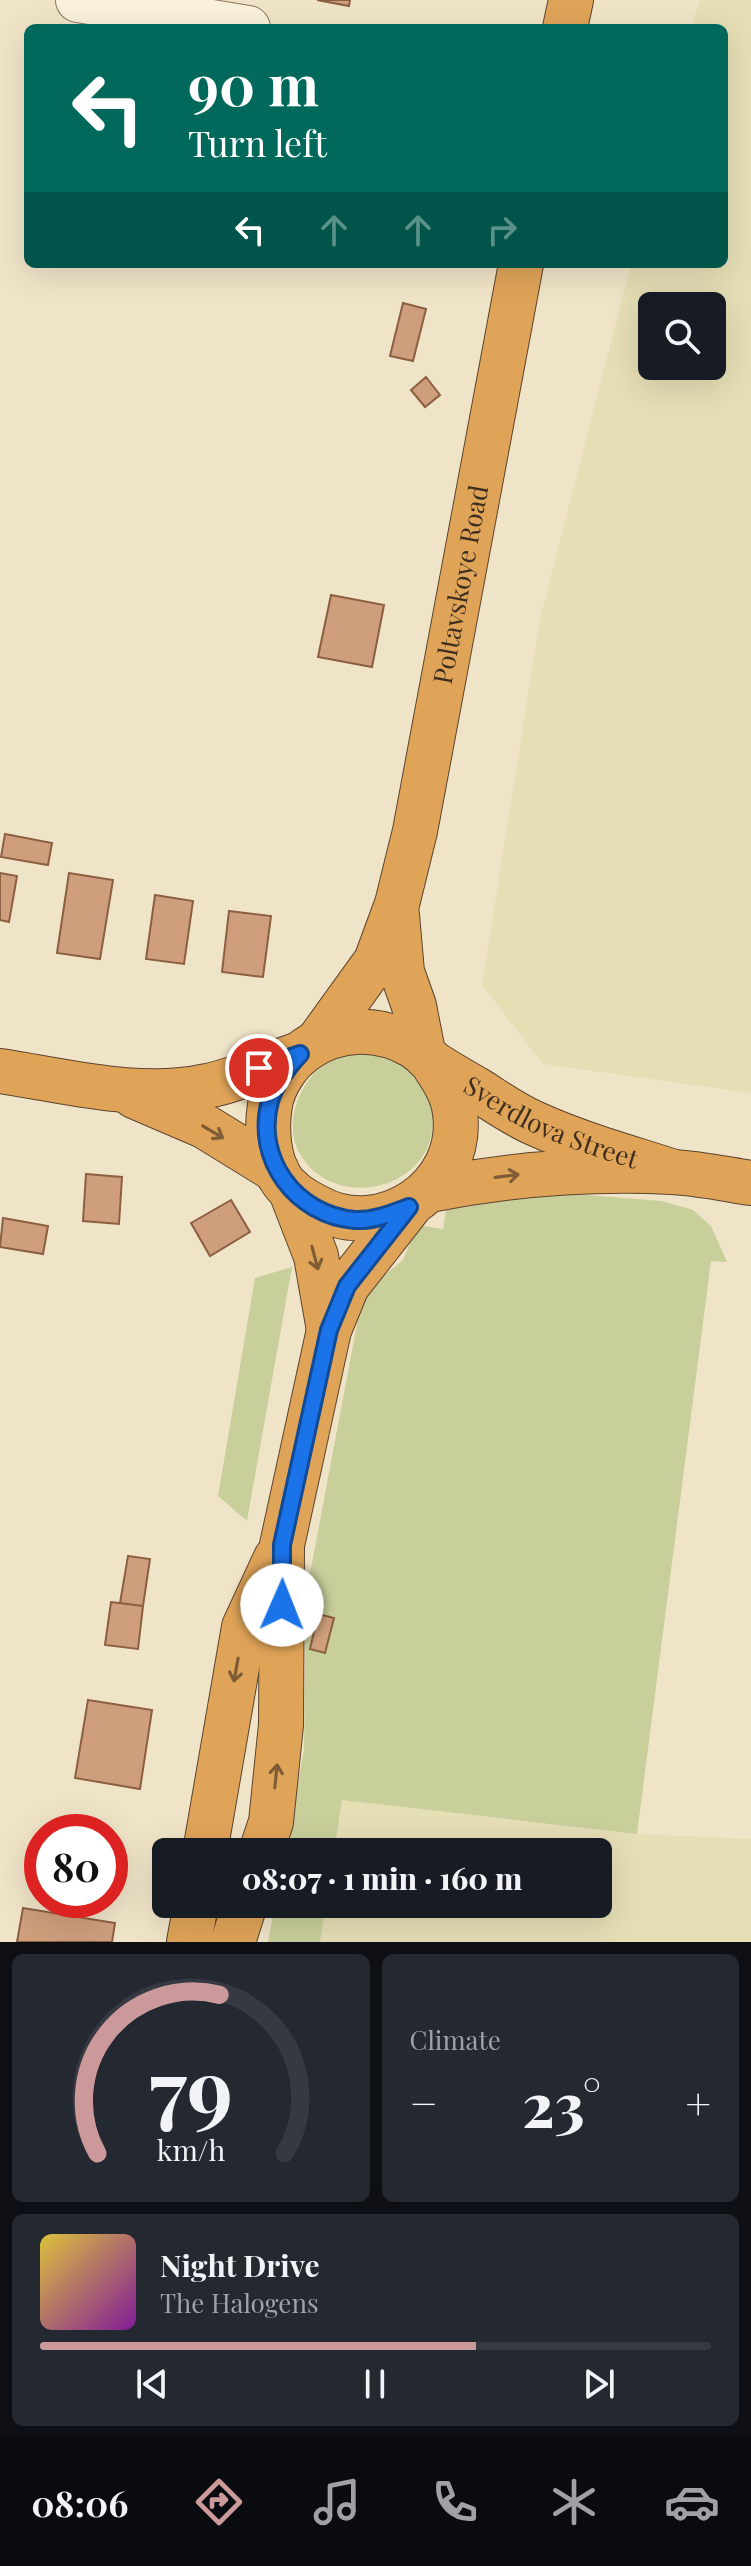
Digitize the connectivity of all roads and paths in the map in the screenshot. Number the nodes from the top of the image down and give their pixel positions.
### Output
1 (78, 0) edge
2 (571, 0) edge
3 (224, 24) edge
4 (566, 24) edge
5 (520, 268) edge
6 (397, 904) junction
7 (310, 1047) junction
8 (428, 1058) junction
9 (0, 1071) edge
10 (117, 1089) junction
11 (674, 1172) junction
12 (283, 1180) junction
13 (751, 1183) edge
14 (419, 1198) junction
15 (329, 1330) junction
16 (282, 1545) junction
17 (207, 1838) edge
18 (266, 1838) edge
19 (193, 1918) edge
20 (241, 1918) edge
21 (189, 1942) edge
22 (233, 1942) edge

1 - 3 street
2 - 4 highway
5 - 6 highway, Poltavskoye Road
6 - 7 highway
6 - 8 highway
7 - 8 highway
7 - 10 highway
7 - 12 highway
8 - 11 highway, Sverdlova Street
8 - 14 highway
9 - 10 highway
10 -> 12 highway
11 - 13 highway, Sverdlova Street
14 -> 11 highway, Sverdlova Street
12 - 14 highway
12 -> 15 highway
14 - 15 highway
15 - 16 highway
16 -> 17 highway
18 -> 16 highway
19 - 21 highway
20 - 22 highway

